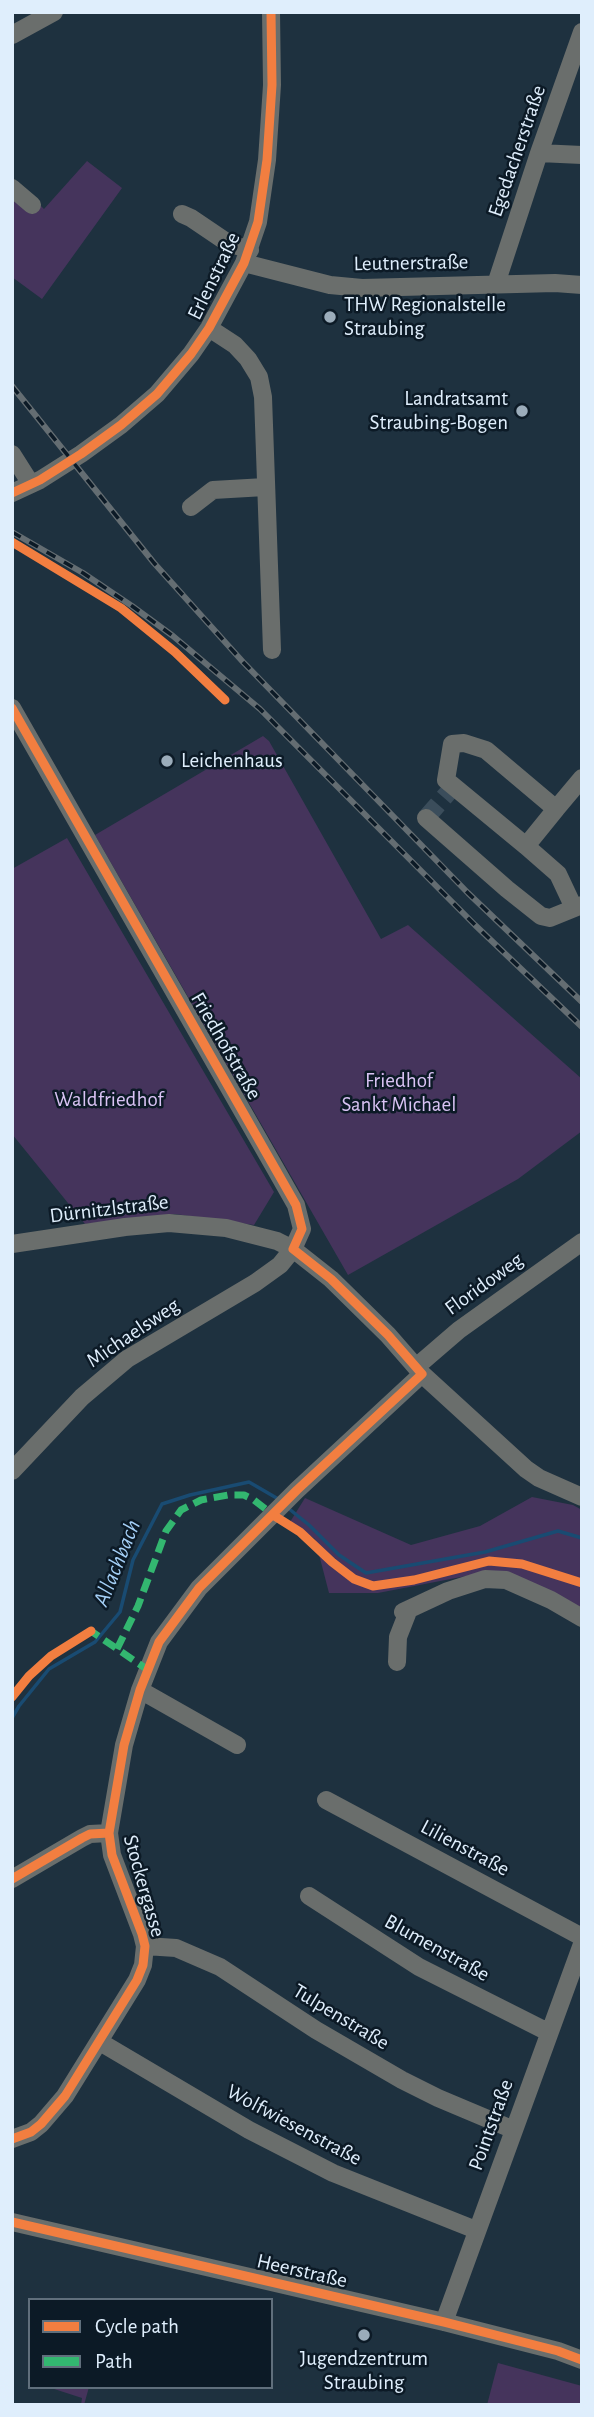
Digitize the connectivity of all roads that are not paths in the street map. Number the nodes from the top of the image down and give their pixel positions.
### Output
1 (54, 12) edge
2 (271, 12) edge
3 (582, 32) edge
4 (12, 35) edge
5 (539, 153) junction
6 (582, 155) edge
7 (12, 188) edge
8 (32, 205) dead end
9 (182, 214) dead end
10 (247, 257) junction
11 (496, 284) junction
12 (582, 285) edge
13 (209, 328) junction
14 (12, 454) edge
15 (36, 482) junction
16 (265, 487) junction
17 (12, 493) edge
18 (191, 507) dead end
19 (272, 650) dead end
20 (12, 708) edge
21 (582, 778) edge
22 (556, 809) junction
23 (426, 818) dead end
24 (526, 846) junction
25 (578, 907) edge
26 (582, 1242) edge
27 (12, 1244) edge
28 (293, 1249) junction
29 (419, 1371) junction
30 (12, 1471) edge
31 (582, 1497) edge
32 (582, 1618) edge
33 (397, 1662) dead end
34 (140, 1690) junction
35 (237, 1745) dead end
36 (326, 1800) dead end
37 (109, 1833) junction
38 (12, 1879) edge
39 (309, 1896) dead end
40 (582, 1937) edge
41 (582, 1944) edge
42 (145, 1946) junction
43 (548, 2032) junction
44 (100, 2042) junction
45 (514, 2130) junction
46 (12, 2139) edge
47 (12, 2222) edge
48 (476, 2230) junction
49 (444, 2322) junction
50 (582, 2360) edge

1 - 4 street
2 - 10 street, Erlenstraße
3 - 5 street, Egedacherstraße
5 - 6 street
5 - 11 street, Egedacherstraße
7 - 8 street
9 - 10 street, Leutnerstraße
10 - 11 street, Leutnerstraße
10 - 13 street, Erlenstraße
11 - 12 street, Leutnerstraße
13 - 15 street, Erlenstraße
13 - 16 street, Erlenstraße
14 - 15 street
15 - 17 street, Erlenstraße
16 - 18 street
16 - 19 street, Erlenstraße
20 - 28 street, Friedhofstraße
21 - 22 street
22 - 24 street
22 - 24 street
23 - 25 street
24 - 25 street
26 - 29 street, Floridoweg
27 - 28 street, Dürnitzlstraße
28 - 29 street
28 - 30 street, Michaelsweg
29 - 31 street
29 - 34 street, Stockergasse
32 - 33 street
34 - 35 street
34 - 37 street, Stockergasse
36 - 40 street, Lilienstraße
37 - 38 street
37 - 42 street, Stockergasse
39 - 43 street, Blumenstraße
41 - 43 street, Pointstraße
42 - 44 street, Stockergasse
42 - 45 street, Tulpenstraße
43 - 45 street, Pointstraße
44 - 46 street, Stockergasse
44 - 48 street, Wolfwiesenstraße
45 - 48 street, Pointstraße
47 - 49 street, Heerstraße
48 - 49 street, Pointstraße
49 - 50 street, Heerstraße

